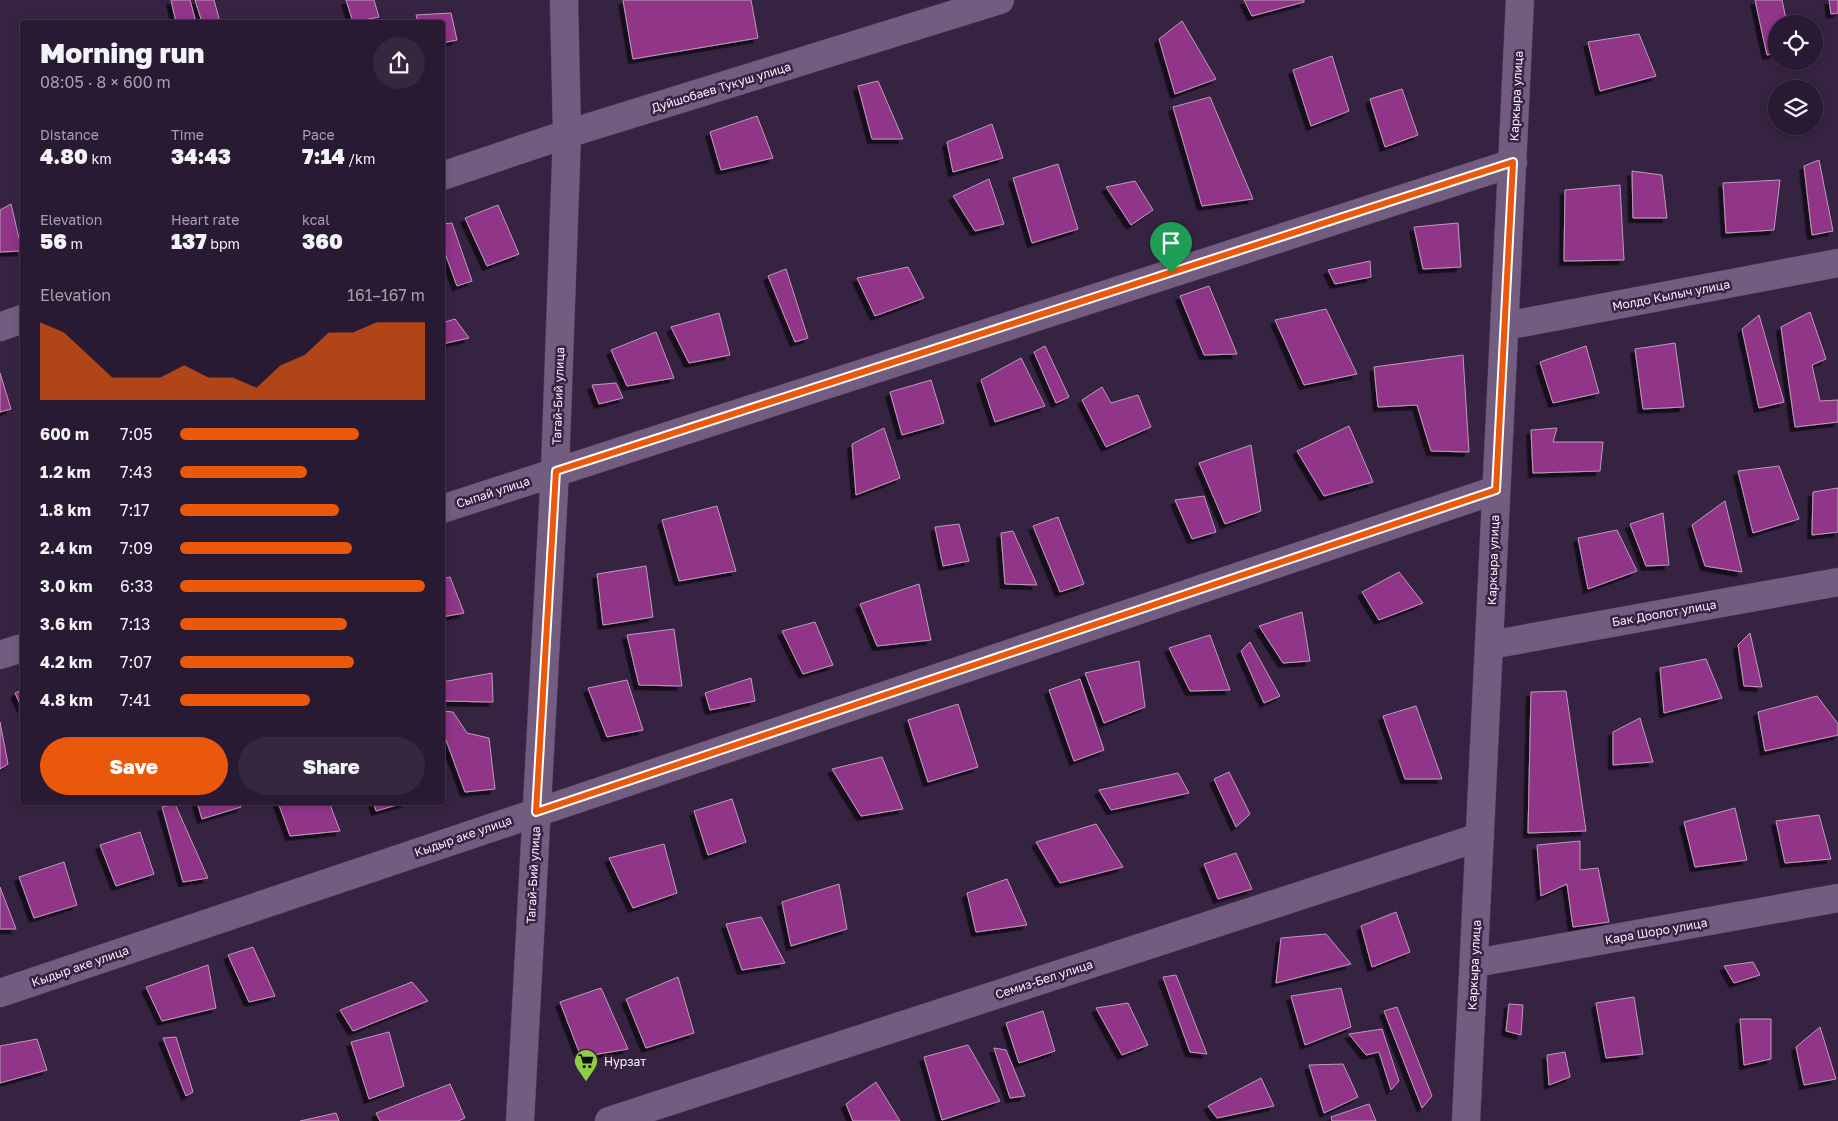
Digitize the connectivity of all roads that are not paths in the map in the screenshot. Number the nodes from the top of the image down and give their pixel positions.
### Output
1 (564, 0) edge
2 (1520, 0) edge
3 (985, 2) edge
4 (567, 134) junction
5 (1513, 162) junction
6 (445, 175) edge
7 (1838, 263) edge
8 (20, 320) edge
9 (1505, 326) junction
10 (0, 327) edge
11 (556, 471) junction
12 (1496, 490) junction
13 (445, 508) edge
14 (1838, 582) edge
15 (1490, 645) junction
16 (20, 649) edge
17 (0, 655) edge
18 (536, 812) junction
19 (1480, 837) junction
20 (1838, 898) edge
21 (1475, 964) junction
22 (0, 993) edge
23 (520, 1121) edge
24 (609, 1121) edge
25 (1466, 1121) edge

1 - 4 street, Тагай-Бий улица
2 - 5 street, Каркыра улица
3 - 4 street, Дуйшобаев Тукуш улица
4 - 6 street, Дуйшобаев Тукуш улица
4 - 11 street, Тагай-Бий улица
5 - 9 street, Каркыра улица
5 - 11 street, Сыпай улица
7 - 9 street, Молдо Кылыч улица
8 - 10 street
9 - 12 street, Каркыра улица
11 - 13 street, Сыпай улица
11 - 18 street, Тагай-Бий улица
12 - 15 street, Каркыра улица
12 - 18 street, Кыдыр аке улица
14 - 15 street, Бак Доолот улица
15 - 19 street, Каркыра улица
16 - 17 street
18 - 22 street, Кыдыр аке улица
18 - 23 street, Тагай-Бий улица
19 - 21 street, Каркыра улица
19 - 24 street, Семиз-Бел улица
20 - 21 street, Кара Шоро улица
21 - 25 street, Каркыра улица

